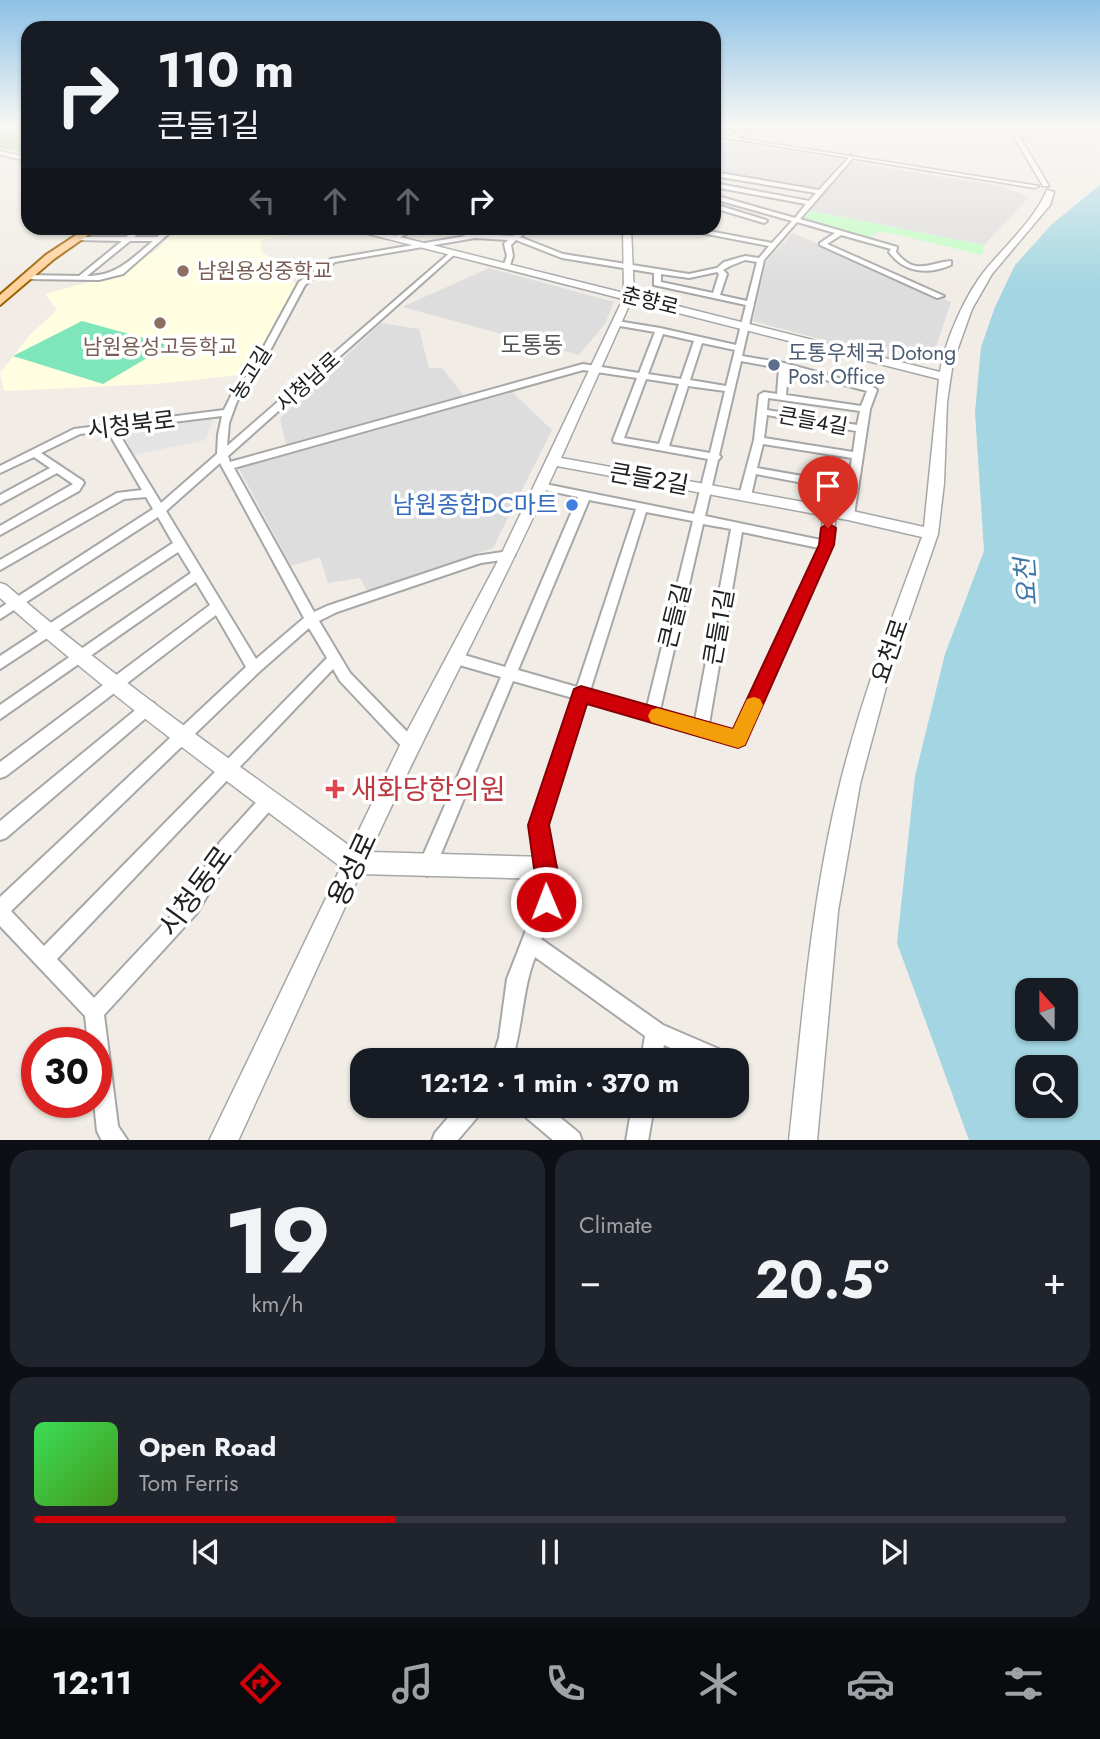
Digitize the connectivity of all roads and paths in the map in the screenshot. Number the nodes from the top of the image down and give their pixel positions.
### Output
1 (754, 180) edge
2 (829, 180) edge
3 (1000, 180) edge
4 (1045, 180) edge
5 (765, 182) junction
6 (721, 186) edge
7 (1050, 188) junction
8 (753, 192) junction
9 (818, 192) junction
10 (721, 199) edge
11 (810, 202) junction
12 (721, 208) edge
13 (734, 212) junction
14 (773, 214) junction
15 (726, 219) dead end
16 (796, 220) junction
17 (757, 230) junction
18 (721, 232) edge
19 (841, 232) junction
20 (80, 235) edge
21 (131, 235) edge
22 (163, 235) edge
23 (387, 235) edge
24 (401, 235) edge
25 (472, 235) edge
26 (519, 235) edge
27 (627, 235) edge
28 (475, 236) junction
29 (76, 237) junction
30 (396, 237) junction
31 (516, 238) junction
32 (126, 239) junction
33 (158, 239) junction
34 (423, 244) junction
35 (773, 245) junction
36 (454, 251) junction
37 (761, 260) junction
38 (948, 263) dead end
39 (506, 265) junction
40 (629, 268) junction
41 (719, 271) junction
42 (658, 272) junction
43 (27, 277) junction
44 (80, 278) junction
45 (629, 296) junction
46 (940, 296) dead end
47 (715, 297) junction
48 (0, 301) edge
49 (750, 304) junction
50 (617, 323) junction
51 (745, 326) junction
52 (660, 330) junction
53 (698, 341) junction
54 (738, 353) junction
55 (784, 366) junction
56 (596, 368) junction
57 (642, 376) junction
58 (944, 377) junction
59 (686, 382) junction
60 (729, 389) junction
61 (780, 397) junction
62 (865, 409) junction
63 (228, 412) junction
64 (764, 412) junction
65 (110, 427) junction
66 (861, 429) junction
67 (759, 440) junction
68 (663, 448) junction
69 (34, 453) junction
70 (857, 456) junction
71 (716, 457) junction
72 (552, 461) junction
73 (225, 462) junction
74 (58, 468) junction
75 (0, 470) edge
76 (751, 470) junction
77 (540, 486) junction
78 (851, 488) junction
79 (707, 490) junction
80 (150, 493) junction
81 (585, 495) junction
82 (745, 496) junction
83 (0, 500) edge
84 (642, 507) junction
85 (160, 510) junction
86 (830, 513) junction
87 (848, 515) junction
88 (699, 518) junction
89 (737, 526) junction
90 (0, 531) edge
91 (931, 534) junction
92 (181, 544) junction
93 (826, 545) junction
94 (509, 555) junction
95 (0, 566) edge
96 (199, 574) junction
97 (0, 589) edge
98 (17, 604) junction
99 (217, 607) junction
100 (0, 614) edge
101 (311, 619) junction
102 (48, 631) junction
103 (81, 656) junction
104 (454, 658) junction
105 (333, 660) junction
106 (0, 663) edge
107 (254, 668) junction
108 (508, 673) junction
109 (117, 683) junction
110 (581, 694) junction
111 (149, 708) junction
112 (0, 713) edge
113 (652, 715) junction
114 (701, 729) junction
115 (183, 736) junction
116 (410, 745) junction
117 (227, 767) junction
118 (0, 771) edge
119 (268, 801) junction
120 (0, 832) edge
121 (354, 863) junction
122 (427, 867) junction
123 (545, 868) junction
124 (0, 911) edge
125 (530, 942) junction
126 (44, 959) junction
127 (94, 1012) junction
128 (656, 1032) junction
129 (506, 1048) edge
130 (653, 1048) edge
131 (693, 1048) edge
132 (462, 1118) edge
133 (544, 1118) edge
134 (641, 1118) edge
135 (117, 1140) edge
136 (223, 1140) edge
137 (443, 1140) edge
138 (571, 1140) edge
139 (637, 1140) edge
140 (803, 1140) edge

1 - 5 street
2 - 9 street
3 - 7 street
4 - 7 street
5 - 8 street
5 - 9 street
6 - 8 street
7 - 58 street, 요천로
8 - 11 street
9 - 11 street
10 - 14 street
11 - 16 street
12 - 13 street
13 - 15 street
13 - 17 street
14 - 16 street
14 - 17 street
16 - 19 street
16 - 35 street
17 - 18 street
17 - 35 street
19 - 38 street
19 - 46 street
20 - 29 main road
21 - 32 street
22 - 33 street
23 - 30 street, 춘향로
24 - 30 street
25 - 28 street
26 - 31 street
27 - 40 street, 용성로
28 - 31 street
28 - 34 street, 농고길
29 - 32 street
29 - 43 main road
30 - 34 street, 춘향로
31 - 39 street
31 - 40 street
32 - 33 street
32 - 44 street
33 - 44 street
34 - 36 street, 춘향로
34 - 63 street, 농고길
35 - 37 street
36 - 39 street, 춘향로
36 - 73 street, 시청남로
37 - 41 street
37 - 49 street
39 - 45 street, 춘향로
40 - 42 street
40 - 45 street, 용성로
41 - 42 street
41 - 47 street
42 - 47 street
43 - 44 street
43 - 48 main road
45 - 50 street, 용성로
45 - 51 street, 춘향로
47 - 49 street
49 - 51 street
50 - 52 street
50 - 56 street, 용성로
51 - 54 street, 큰들길
51 - 58 street, 춘향로
52 - 53 street
52 - 57 street, 큰들2길
53 - 54 street
53 - 59 street
54 - 55 street
54 - 60 street, 큰들길
55 - 61 street
55 - 62 street, 큰들4길
56 - 57 street
56 - 72 street, 용성로
56 - 73 street
57 - 59 street
57 - 68 street, 큰들2길
58 - 91 street, 요천로
59 - 60 street
59 - 68 street
60 - 71 street, 큰들길
61 - 62 street, 큰들4길
61 - 64 street, 큰들4길
62 - 66 street, 큰들4길
63 - 65 street, 시청북로
63 - 73 street, 농고길
64 - 66 street, 큰들4길
64 - 67 street
65 - 69 street, 시청북로
65 - 80 street
66 - 70 street, 큰들4길
67 - 70 street, 큰들4길
67 - 76 street
68 - 71 street
69 - 74 street
69 - 75 street, 시청북로
70 - 78 street, 큰들4길
71 - 79 street, 큰들길
72 - 77 street, 용성로
72 - 79 street, 큰들2길
73 - 85 street, 시청남로
73 - 101 street
74 - 83 street
74 - 90 street
76 - 78 street
76 - 82 street
77 - 81 street
77 - 94 street, 용성로
78 - 87 street, 큰들4길
79 - 82 street, 큰들2길
79 - 88 street, 큰들길
80 - 85 street
80 - 95 street
81 - 84 street
81 - 108 street
82 - 86 street, 큰들2길
84 - 88 street
84 - 110 street
85 - 92 street
85 - 98 street, 시청남로
86 - 87 street, 큰들2길
86 - 93 street
87 - 91 street, 큰들2길
88 - 89 street
88 - 113 street, 큰들길
89 - 93 street
89 - 114 street, 큰들1길
91 - 140 street, 요천로
92 - 96 street
92 - 102 street
93 - 114 street
94 - 101 street
94 - 104 street, 용성로
96 - 99 street
96 - 103 street
97 - 98 street
98 - 100 street, 시청남로
98 - 102 street
99 - 107 street
99 - 109 street
101 - 105 street
101 - 107 street
102 - 103 street
102 - 106 street
103 - 109 street
103 - 112 street
104 - 108 street
104 - 116 street, 용성로
105 - 116 street
105 - 117 street
107 - 115 street
108 - 110 street
108 - 122 street
109 - 111 street
109 - 118 street
110 - 113 street
110 - 123 street
111 - 115 street
111 - 120 street
113 - 114 street
115 - 117 street
115 - 124 street
116 - 121 street, 용성로
117 - 119 street
117 - 126 street
119 - 121 street
119 - 127 street, 시청동로
121 - 122 street
121 - 136 street, 용성로
122 - 123 street
123 - 125 street
124 - 126 street
125 - 128 street
125 - 129 street
126 - 127 street
127 - 135 street
128 - 130 street
128 - 131 street
132 - 137 street
133 - 138 street
134 - 139 street

